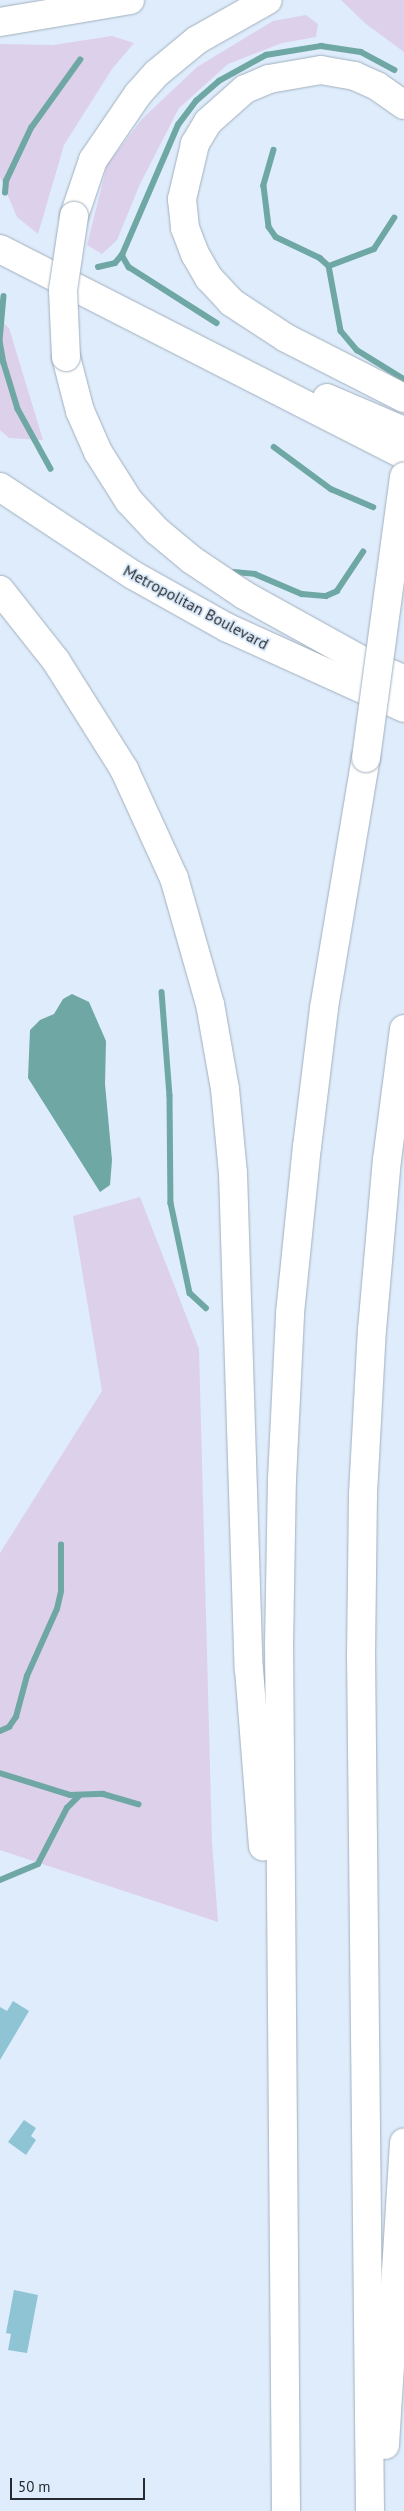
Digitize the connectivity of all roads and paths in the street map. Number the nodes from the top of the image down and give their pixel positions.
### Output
1 (130, 0) edge
2 (268, 0) edge
3 (0, 22) edge
4 (404, 106) edge
5 (0, 249) edge
6 (404, 398) edge
7 (404, 431) edge
8 (404, 455) edge
9 (404, 477) edge
10 (0, 487) edge
11 (133, 575) junction
12 (404, 579) edge
13 (0, 590) edge
14 (404, 679) edge
15 (404, 708) edge
16 (404, 723) edge
17 (366, 758) junction
18 (404, 1029) edge
19 (281, 2065) junction
20 (404, 2143) edge
21 (286, 2511) edge
22 (370, 2511) edge
23 (380, 2511) edge

1 - 3 highway
2 - 14 highway, bridge
4 - 6 highway
5 - 7 highway
5 - 8 highway
9 - 17 highway, bridge
10 - 11 highway, Metropolitan Boulevard
11 - 15 highway, Metropolitan Boulevard
11 - 16 highway
12 - 17 highway, bridge
13 - 19 highway
17 - 19 highway
18 - 22 highway
19 - 21 highway
20 - 23 highway

